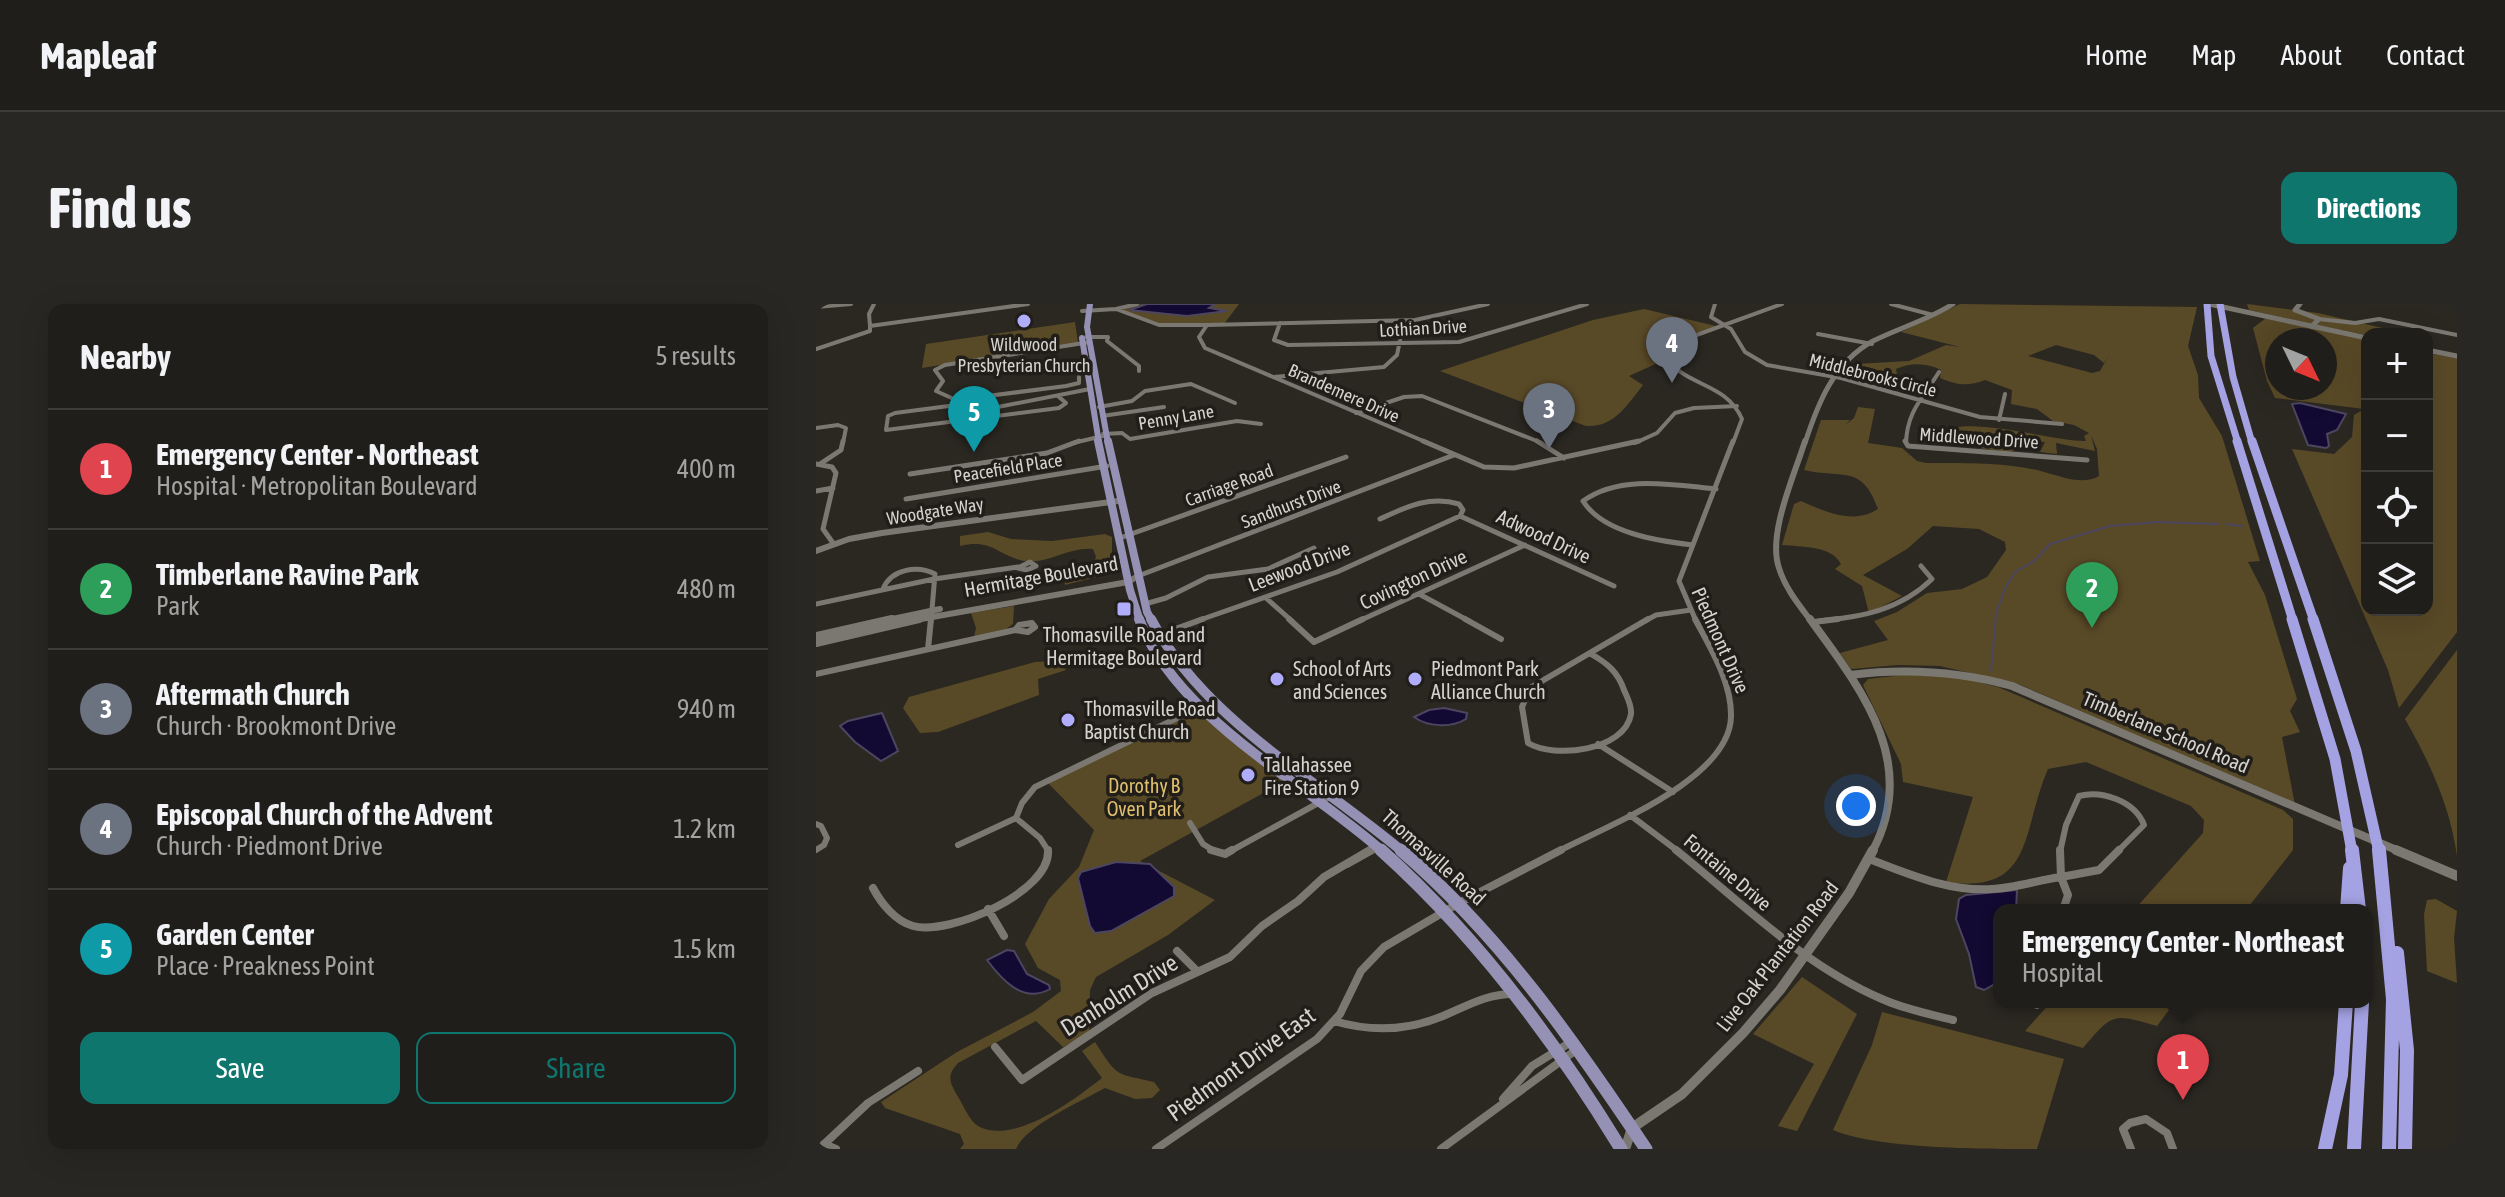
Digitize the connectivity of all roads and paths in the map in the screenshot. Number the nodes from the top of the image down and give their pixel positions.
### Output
1 (851, 304) edge
2 (874, 304) edge
3 (943, 304) edge
4 (1028, 304) edge
5 (1137, 304) edge
6 (1488, 304) edge
7 (1587, 304) edge
8 (1715, 304) edge
9 (1782, 304) edge
10 (1891, 304) edge
11 (1953, 304) edge
12 (2208, 304) edge
13 (2220, 304) edge
14 (2300, 304) edge
15 (1008, 305) edge
16 (816, 307) edge
17 (1086, 307) edge
18 (1116, 309) junction
19 (1933, 315) junction
20 (941, 316) junction
21 (2319, 319) junction
22 (1404, 321) junction
23 (1280, 323) junction
24 (1207, 325) junction
25 (1725, 325) junction
26 (870, 326) junction
27 (2312, 326) junction
28 (1818, 334) dead end
29 (2457, 335) edge
30 (2361, 337) edge
31 (1086, 340) junction
32 (1399, 344) junction
33 (1872, 344) junction
34 (816, 349) edge
35 (2433, 351) edge
36 (2457, 356) edge
37 (1139, 371) dead end
38 (1939, 372) dead end
39 (1079, 377) dead end
40 (1273, 377) junction
41 (1835, 377) junction
42 (1094, 389) junction
43 (2005, 394) dead end
44 (1059, 397) junction
45 (1920, 400) junction
46 (1235, 403) dead end
47 (1737, 406) junction
48 (1096, 407) junction
49 (1164, 407) dead end
50 (1356, 413) junction
51 (1102, 416) junction
52 (1999, 420) junction
53 (1261, 424) dead end
54 (2062, 424) dead end
55 (816, 428) edge
56 (1103, 435) junction
57 (1454, 455) junction
58 (1346, 457) dead end
59 (1564, 458) junction
60 (2087, 460) dead end
61 (818, 464) edge
62 (1111, 466) junction
63 (910, 474) dead end
64 (833, 488) junction
65 (1716, 489) junction
66 (816, 491) edge
67 (906, 499) dead end
68 (1118, 503) junction
69 (1460, 516) junction
70 (826, 518) junction
71 (816, 519) edge
72 (1380, 519) dead end
73 (1131, 536) junction
74 (1120, 538) junction
75 (833, 543) junction
76 (1525, 545) junction
77 (1693, 545) junction
78 (1314, 548) dead end
79 (816, 551) edge
80 (1921, 566) dead end
81 (1018, 567) dead end
82 (1138, 576) junction
83 (934, 579) junction
84 (1127, 580) junction
85 (1614, 586) dead end
86 (883, 589) junction
87 (1419, 594) junction
88 (1266, 598) junction
89 (816, 604) edge
90 (1145, 604) junction
91 (1691, 610) junction
92 (931, 614) junction
93 (1814, 622) junction
94 (1015, 630) dead end
95 (816, 636) edge
96 (1159, 636) junction
97 (1148, 639) junction
98 (1501, 639) dead end
99 (816, 643) edge
100 (928, 649) junction
101 (1591, 654) junction
102 (816, 674) edge
103 (1850, 675) junction
104 (1208, 704) junction
105 (1598, 744) junction
106 (1673, 792) junction
107 (1327, 798) junction
108 (1630, 815) junction
109 (1016, 818) junction
110 (1190, 823) dead end
111 (816, 824) edge
112 (958, 845) dead end
113 (1380, 846) junction
114 (2352, 848) junction
115 (816, 850) edge
116 (1869, 859) junction
117 (2457, 876) edge
118 (2061, 877) junction
119 (873, 888) dead end
120 (2385, 894) junction
121 (1459, 903) junction
122 (2065, 904) edge
123 (2347, 904) edge
124 (2358, 904) edge
125 (988, 909) junction
126 (1446, 911) junction
127 (1004, 936) dead end
128 (1177, 951) dead end
129 (1805, 955) junction
130 (1518, 969) junction
131 (1197, 971) junction
132 (1502, 977) junction
133 (1488, 995) junction
134 (1516, 995) junction
135 (2346, 1008) edge
136 (2362, 1008) edge
137 (1953, 1020) dead end
138 (1334, 1021) junction
139 (1573, 1046) junction
140 (995, 1047) dead end
141 (1559, 1053) junction
142 (918, 1071) dead end
143 (1600, 1116) junction
144 (1632, 1128) junction
145 (821, 1147) edge
146 (836, 1149) edge
147 (1156, 1149) edge
148 (1441, 1149) edge
149 (1623, 1149) edge
150 (1646, 1149) edge
151 (2131, 1149) edge
152 (2173, 1149) edge
153 (2325, 1149) edge
154 (2354, 1149) edge
155 (2389, 1149) edge
156 (2405, 1149) edge

1 - 16 street
2 - 26 street
3 - 20 street
4 - 15 street
5 - 18 street
6 - 22 street
7 - 32 street, Lothian Drive
8 - 25 street, Middlebrooks Circle
9 - 25 street
10 - 19 street
11 - 19 street, Live Oak Plantation Road
12 - 27 main road
12 - 114 highway
13 - 120 highway
14 - 21 street
15 - 20 street
17 - 18 street
17 - 31 main road, Thomasville Road
18 - 24 street
19 - 33 street, Live Oak Plantation Road
20 - 26 street
21 - 27 street
21 - 29 street
22 - 23 street
22 - 32 street
23 - 24 street
23 - 32 street, Lothian Drive
24 - 40 street, Brandemere Drive
25 - 41 street, Middlebrooks Circle
25 - 47 street
26 - 34 street
27 - 30 main road
28 - 33 street
31 - 37 street
31 - 39 street
31 - 42 main road, Thomasville Road
32 - 40 street
33 - 41 street, Live Oak Plantation Road
35 - 36 main road
38 - 45 street, Middlewood Drive
40 - 50 street, Brandemere Drive
41 - 45 street, Middlebrooks Circle
41 - 93 street, Live Oak Plantation Road
42 - 44 street
42 - 48 main road, Thomasville Road
43 - 52 street
44 - 44 street
45 - 52 street, Middlebrooks Circle
45 - 60 street, Middlewood Drive
46 - 48 street
47 - 59 street
47 - 65 street, Piedmont Drive
48 - 51 main road, Thomasville Road
48 - 56 main road, Thomasville Road
49 - 51 street
50 - 57 street, Brandemere Drive
50 - 59 street
51 - 56 main road, Thomasville Road
52 - 54 street, Middlebrooks Circle
53 - 56 street, Penny Lane
55 - 61 street
56 - 62 main road, Thomasville Road
56 - 63 street
57 - 59 street, Brandemere Drive
57 - 82 street, Sandhurst Drive
58 - 73 street, Carriage Road
61 - 64 street
62 - 67 street, Peacefield Place
62 - 68 main road, Thomasville Road
64 - 66 street
64 - 70 street
65 - 77 street, Piedmont Drive
65 - 77 street
68 - 73 main road, Thomasville Road
68 - 74 main road, Thomasville Road
68 - 75 street, Woodgate Way
69 - 72 street, Adwood Drive
69 - 76 street, Adwood Drive
69 - 88 street, Leewood Drive
70 - 71 street
70 - 75 street
73 - 74 street, Carriage Road
73 - 82 main road, Thomasville Road
74 - 84 main road, Thomasville Road
75 - 79 street, Woodgate Way
76 - 85 street, Adwood Drive
76 - 87 street, Covington Drive
77 - 91 street, Piedmont Drive
78 - 90 street
80 - 93 street
81 - 83 street
82 - 84 street, Hermitage Boulevard
82 - 90 main road, Thomasville Road
83 - 86 street
83 - 86 street
83 - 92 street
84 - 92 street, Hermitage Boulevard
84 - 97 main road, Thomasville Road
86 - 89 street
87 - 88 street, Covington Drive
87 - 98 street
88 - 96 street, Leewood Drive
90 - 96 main road, Thomasville Road
91 - 101 street
91 - 106 street, Piedmont Drive
92 - 95 street, Hermitage Boulevard
92 - 99 street, Hermitage Boulevard
92 - 100 street
93 - 103 street, Live Oak Plantation Road
94 - 100 street
96 - 97 street, Leewood Drive
96 - 104 main road, Thomasville Road
97 - 104 main road, Thomasville Road
100 - 102 street
101 - 105 street
101 - 105 street
103 - 116 street, Live Oak Plantation Road
103 - 117 street, Timberlane School Road
104 - 107 main road, Thomasville Road
104 - 109 street
105 - 106 street
106 - 108 street, Piedmont Drive
107 - 110 street
107 - 113 main road, Thomasville Road
108 - 121 street, Piedmont Drive
108 - 129 street, Fontaine Drive
109 - 112 street
109 - 125 street
111 - 115 street
113 - 121 main road, Thomasville Road
113 - 126 main road, Thomasville Road
113 - 131 street, Denholm Drive
114 - 123 highway
114 - 124 highway
116 - 118 street
116 - 129 street, Live Oak Plantation Road
118 - 118 street
118 - 122 street
119 - 125 street
120 - 155 highway
120 - 156 highway
121 - 126 street, Piedmont Drive
121 - 130 main road, Thomasville Road
125 - 127 street
126 - 132 main road, Thomasville Road
126 - 138 street, Piedmont Drive East
128 - 131 street
129 - 137 street, Fontaine Drive
129 - 144 street, Live Oak Plantation Road
130 - 132 main road
130 - 139 main road, Thomasville Road
131 - 140 street, Denholm Drive
132 - 133 street
132 - 134 main road, Thomasville Road
133 - 134 street
133 - 138 street
134 - 141 main road, Thomasville Road
135 - 153 highway
136 - 154 highway
138 - 147 street, Piedmont Drive East
139 - 141 street
139 - 144 main road, Thomasville Road
141 - 143 main road, Thomasville Road
141 - 148 street
142 - 145 street
143 - 144 street
143 - 149 main road, Thomasville Road
144 - 149 street
144 - 150 main road, Thomasville Road
145 - 146 street
151 - 152 street

